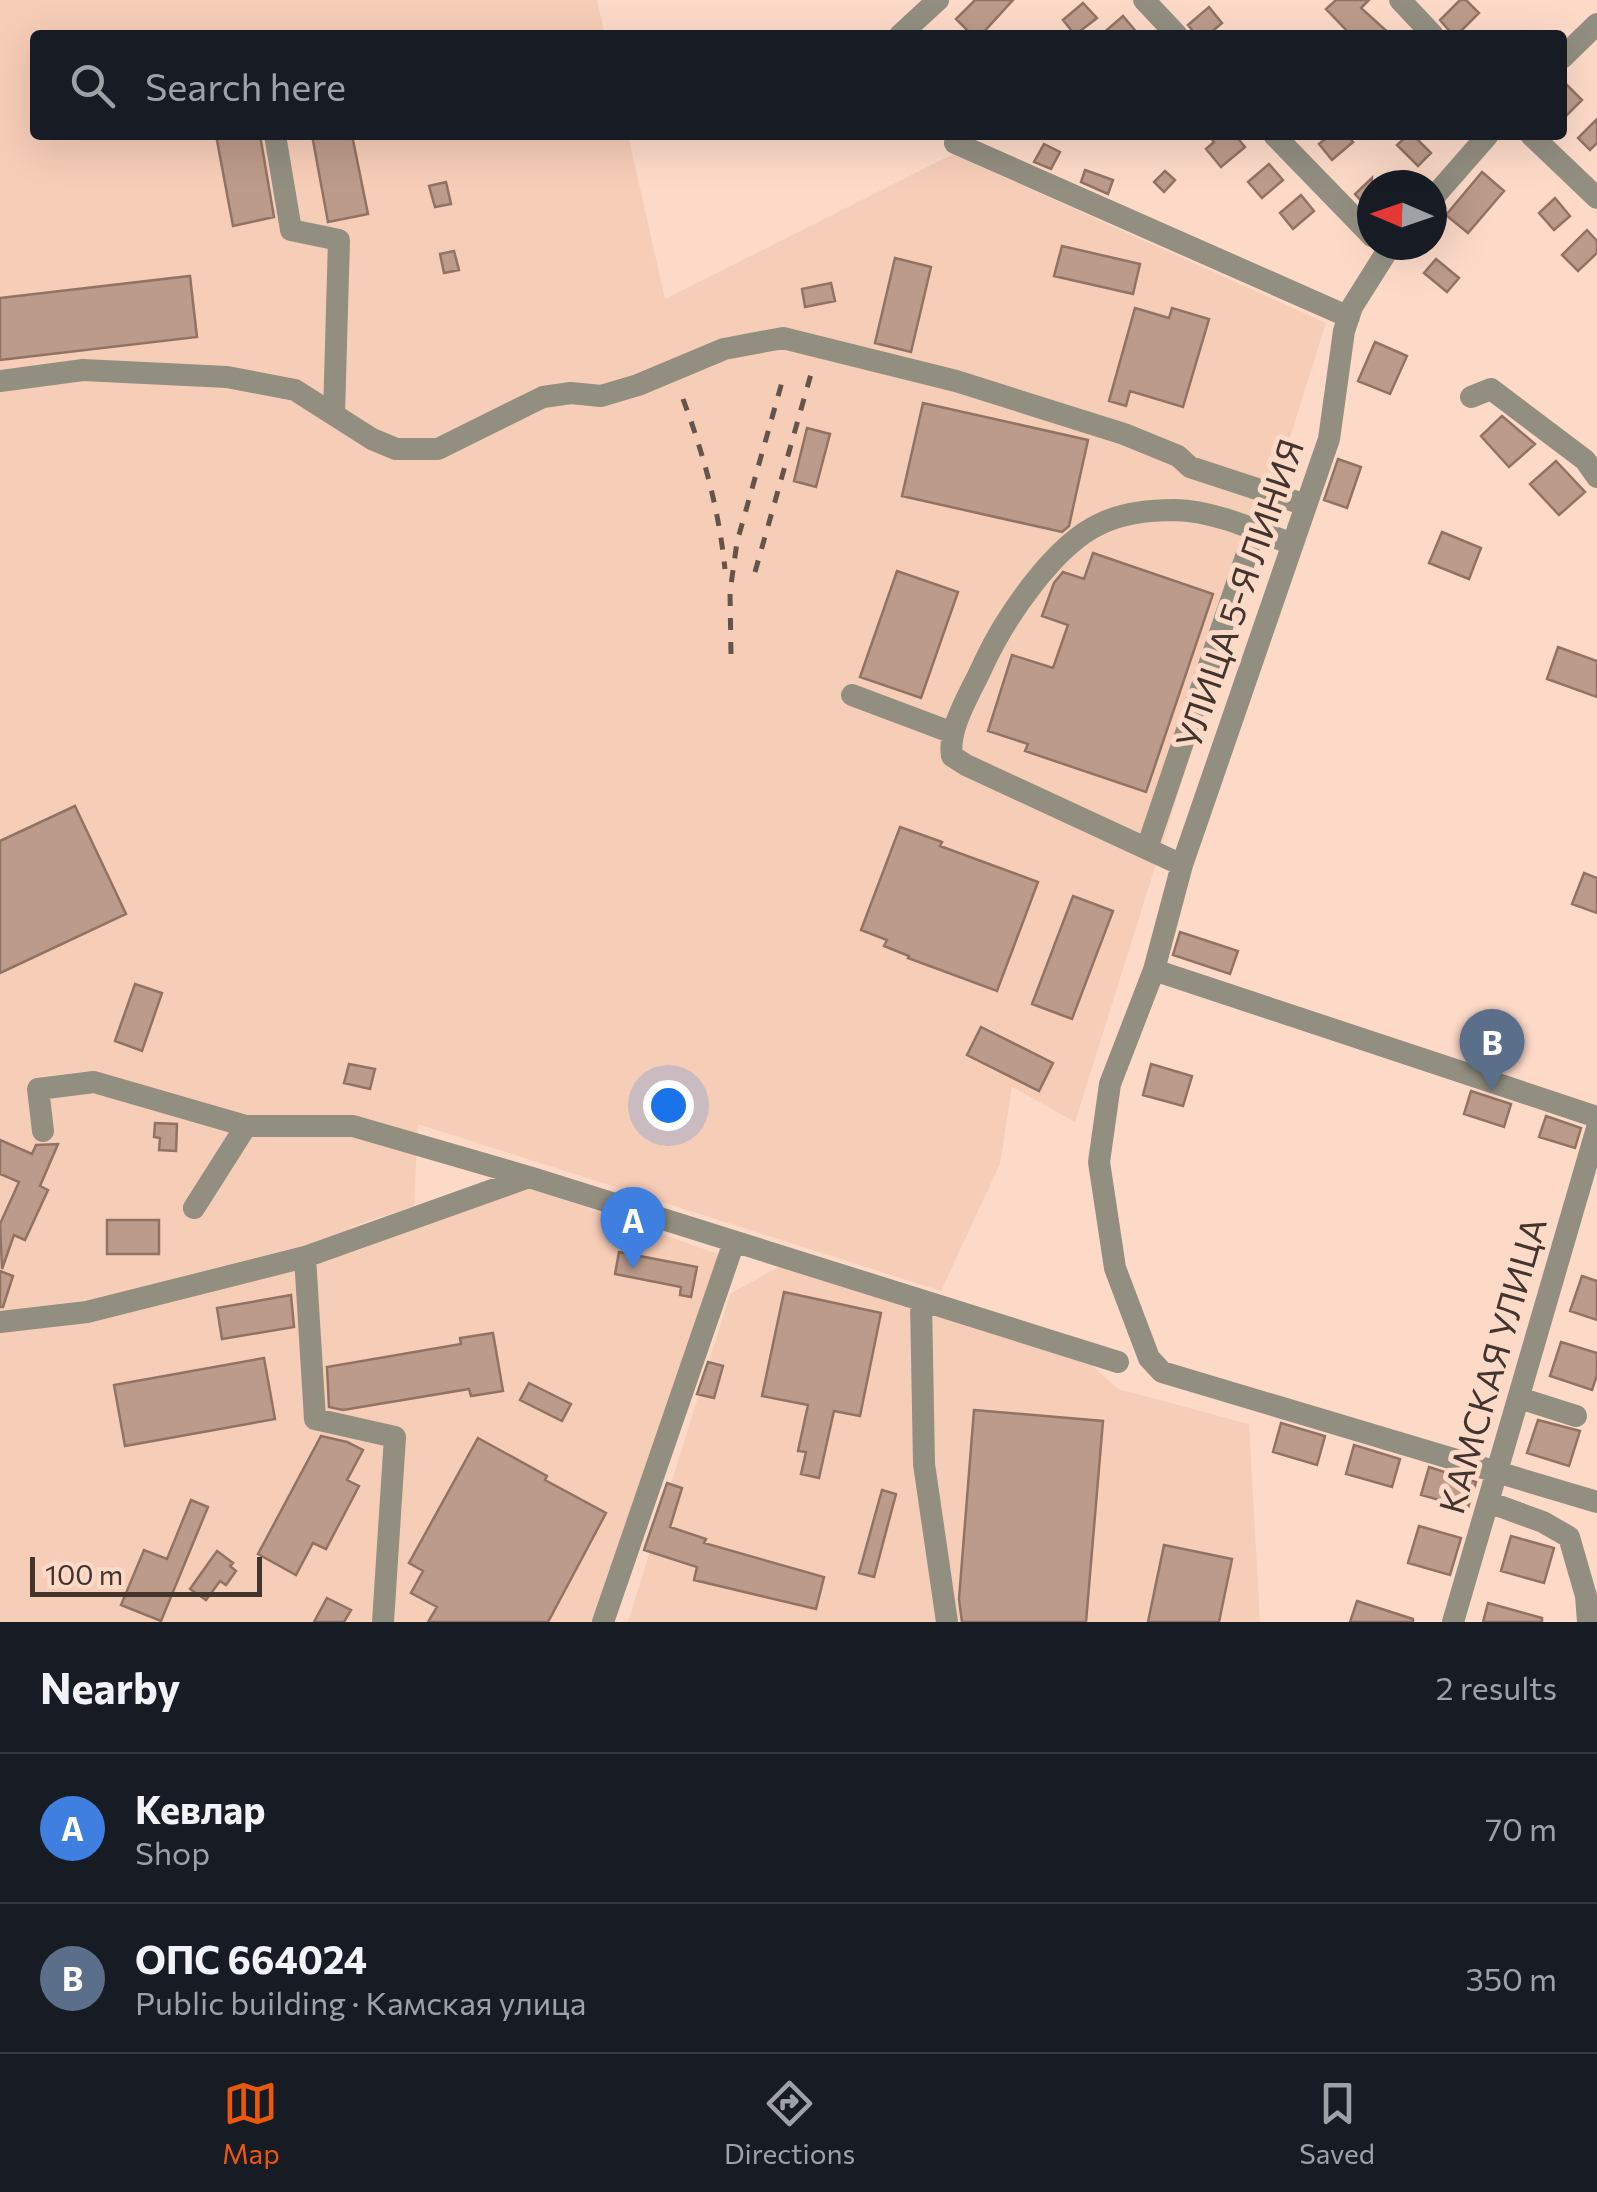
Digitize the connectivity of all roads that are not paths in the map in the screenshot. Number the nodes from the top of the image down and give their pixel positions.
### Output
1 (938, 0) edge
2 (1144, 0) edge
3 (1400, 0) edge
4 (1597, 24) edge
5 (905, 30) edge
6 (1173, 30) edge
7 (1428, 30) edge
8 (1567, 53) edge
9 (276, 140) edge
10 (1279, 140) edge
11 (1484, 140) edge
12 (1535, 140) edge
13 (955, 143) dead end
14 (1447, 181) edge
15 (1597, 198) edge
16 (1357, 218) edge
17 (1375, 260) edge
18 (1348, 316) junction
19 (3, 377) edge
20 (1471, 397) dead end
21 (334, 414) junction
22 (1597, 477) edge
23 (1306, 505) junction
24 (1254, 530) junction
25 (1292, 544) junction
26 (852, 694) dead end
27 (953, 733) junction
28 (1147, 848) junction
29 (1182, 865) junction
30 (1154, 970) junction
31 (1597, 1116) edge
32 (246, 1126) junction
33 (1597, 1128) edge
34 (42, 1131) dead end
35 (529, 1177) junction
36 (194, 1208) dead end
37 (734, 1242) junction
38 (305, 1257) junction
39 (922, 1301) junction
40 (0, 1322) edge
41 (1118, 1362) dead end
42 (1518, 1398) junction
43 (1576, 1416) dead end
44 (1496, 1472) junction
45 (1488, 1502) junction
46 (1597, 1502) edge
47 (1591, 1618) edge
48 (384, 1622) edge
49 (603, 1622) edge
50 (947, 1622) edge
51 (1453, 1622) edge

1 - 5 street
2 - 6 street
3 - 7 street
4 - 8 street
9 - 21 street
10 - 16 street
11 - 14 street
12 - 15 street
13 - 18 street
17 - 18 street, УЛИЦА 5-Я ЛИНИЯ
18 - 23 street, УЛИЦА 5-Я ЛИНИЯ
19 - 21 street
20 - 22 street
21 - 23 street
23 - 25 street, УЛИЦА 5-Я ЛИНИЯ
24 - 25 street
24 - 27 street
24 - 28 street
25 - 29 street, УЛИЦА 5-Я ЛИНИЯ
26 - 27 street
27 - 28 street
28 - 29 street
29 - 30 street, УЛИЦА 5-Я ЛИНИЯ
30 - 31 street
30 - 44 street, УЛИЦА 5-Я ЛИНИЯ
32 - 34 street
32 - 35 street
32 - 36 street
33 - 42 street, КАМСКАЯ УЛИЦА
35 - 37 street
35 - 38 street
37 - 39 street
37 - 49 street
38 - 40 street
38 - 48 street
39 - 41 street
39 - 50 street
42 - 43 street
42 - 44 street, КАМСКАЯ УЛИЦА
44 - 45 street, КАМСКАЯ УЛИЦА
44 - 46 street
45 - 47 street
45 - 51 street, КАМСКАЯ УЛИЦА

